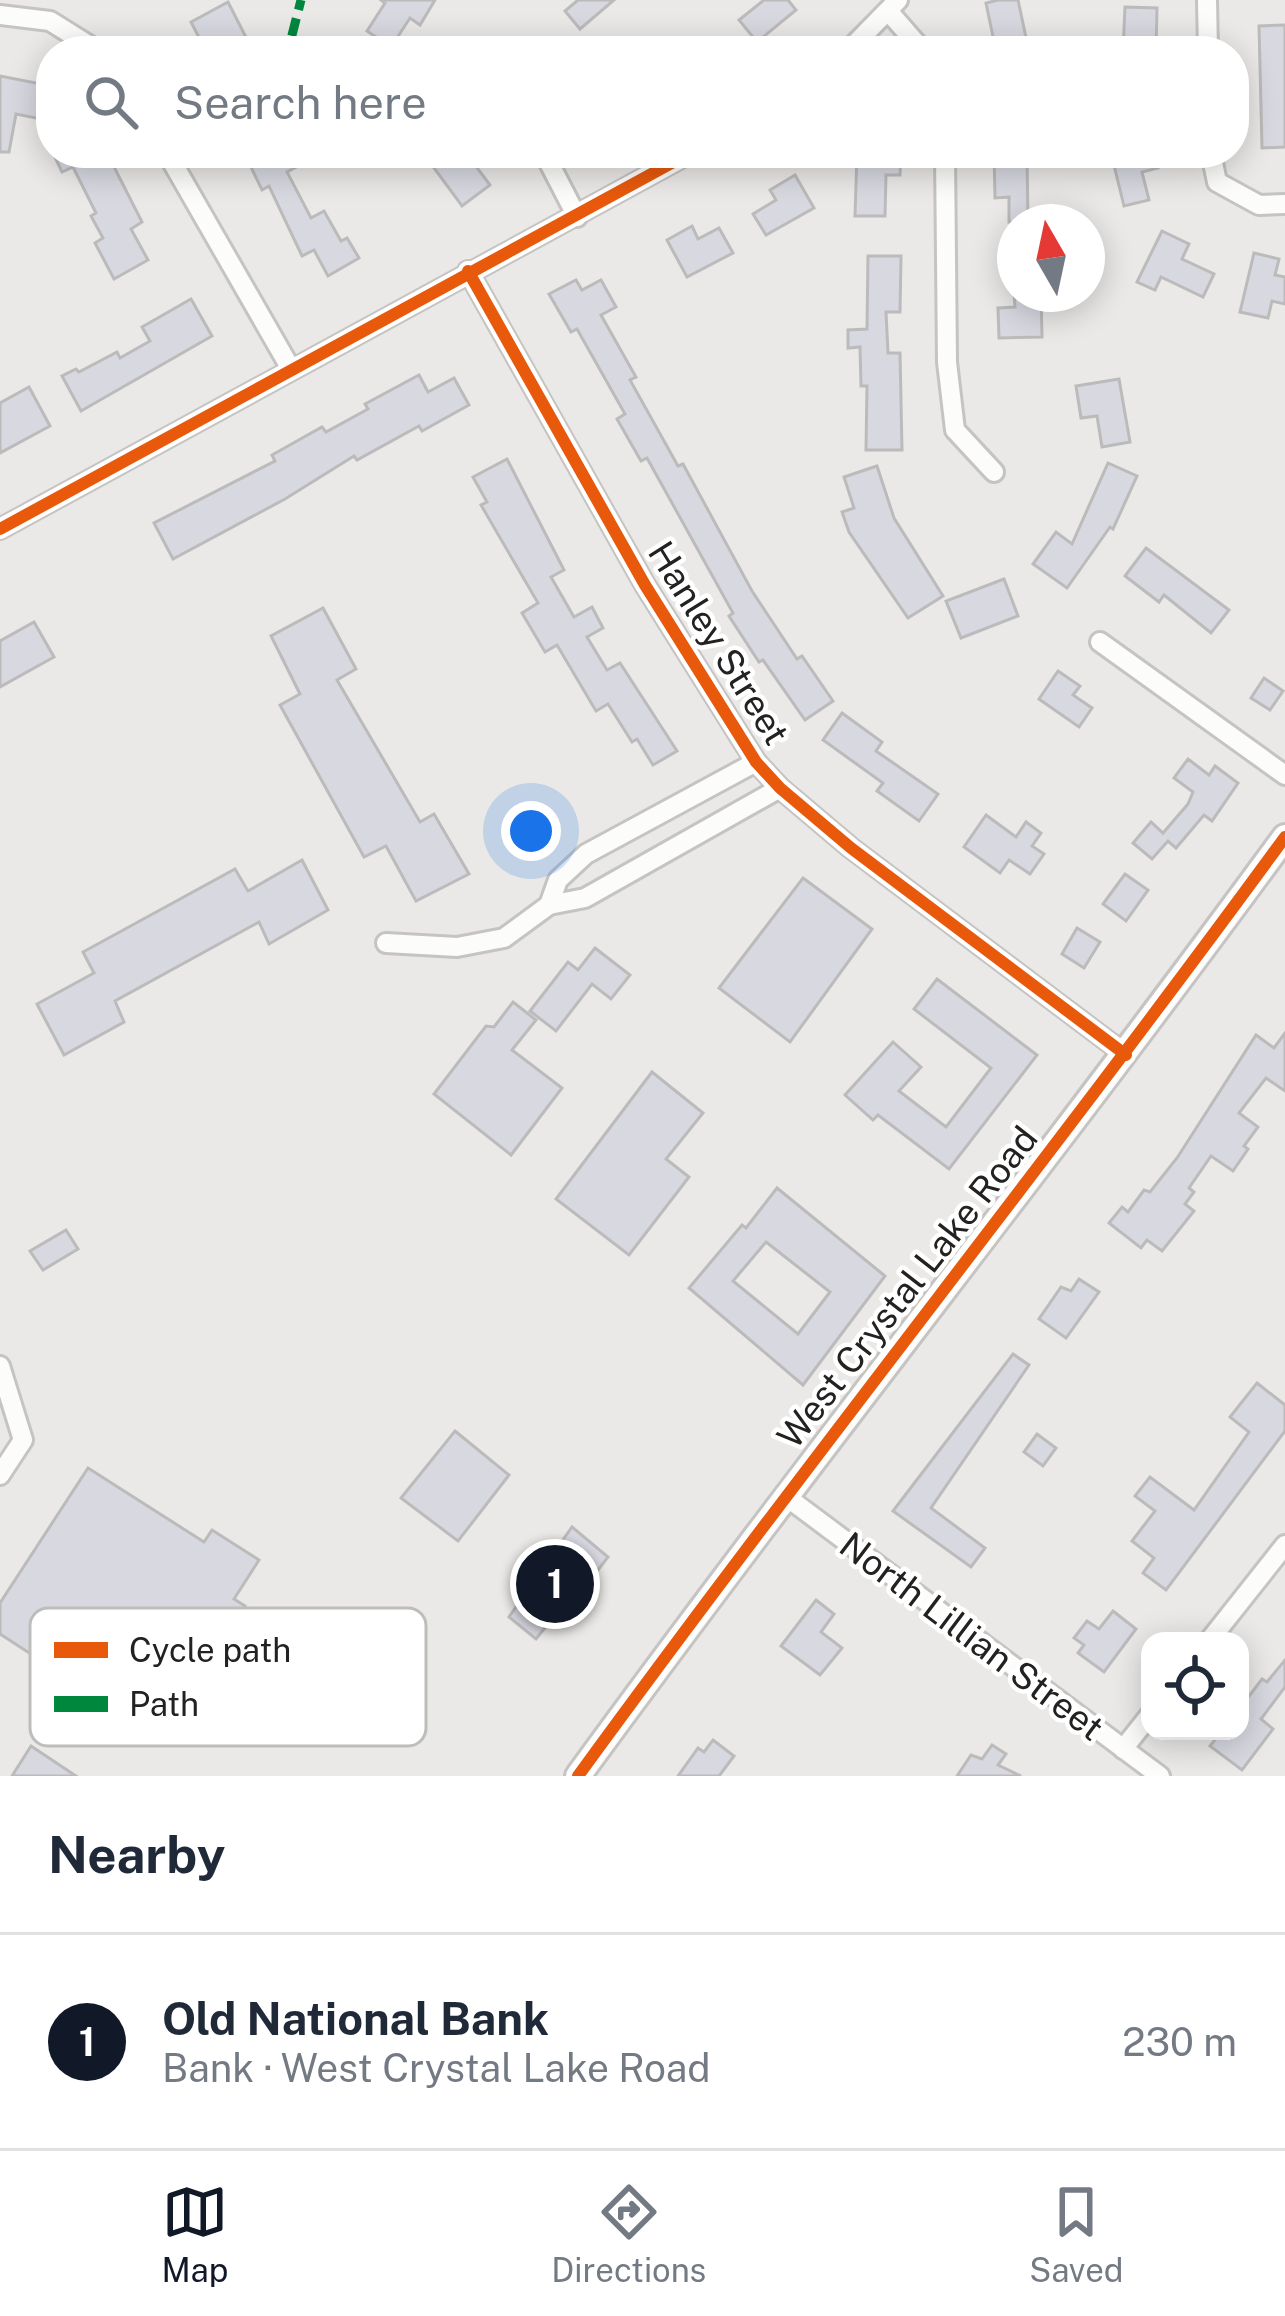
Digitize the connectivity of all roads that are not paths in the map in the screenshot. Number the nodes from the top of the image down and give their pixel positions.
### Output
1 (1207, 0) edge
2 (894, 6) edge
3 (0, 15) edge
4 (74, 36) edge
5 (863, 36) edge
6 (913, 36) edge
7 (1208, 36) edge
8 (176, 168) edge
9 (552, 168) edge
10 (664, 168) edge
11 (945, 168) edge
12 (1214, 168) edge
13 (1285, 204) edge
14 (577, 217) junction
15 (468, 271) junction
16 (291, 369) junction
17 (994, 472) dead end
18 (0, 529) edge
19 (1100, 642) dead end
20 (756, 762) junction
21 (1285, 775) edge
22 (780, 788) junction
23 (1285, 837) edge
24 (549, 905) junction
25 (386, 943) dead end
26 (1126, 1054) junction
27 (0, 1366) edge
28 (0, 1475) edge
29 (784, 1495) junction
30 (1285, 1545) edge
31 (1216, 1632) edge
32 (1141, 1726) edge
33 (1123, 1749) junction
34 (578, 1776) edge
35 (1160, 1776) edge

1 - 7 street
2 - 5 street
2 - 6 street
3 - 4 street
8 - 16 street
9 - 14 street
10 - 14 street
11 - 17 street
12 - 13 street
14 - 15 street
15 - 16 street
15 - 20 street, Hanley Street
16 - 18 street
19 - 21 street
20 - 22 street, Hanley Street
20 - 24 street
22 - 24 street
22 - 26 street, Hanley Street
23 - 26 street, West Crystal Lake Road
24 - 25 street
26 - 29 street, West Crystal Lake Road
27 - 28 street
29 - 33 street, North Lillian Street
29 - 34 street, West Crystal Lake Road
30 - 31 street
32 - 33 street
33 - 35 street, North Lillian Street

